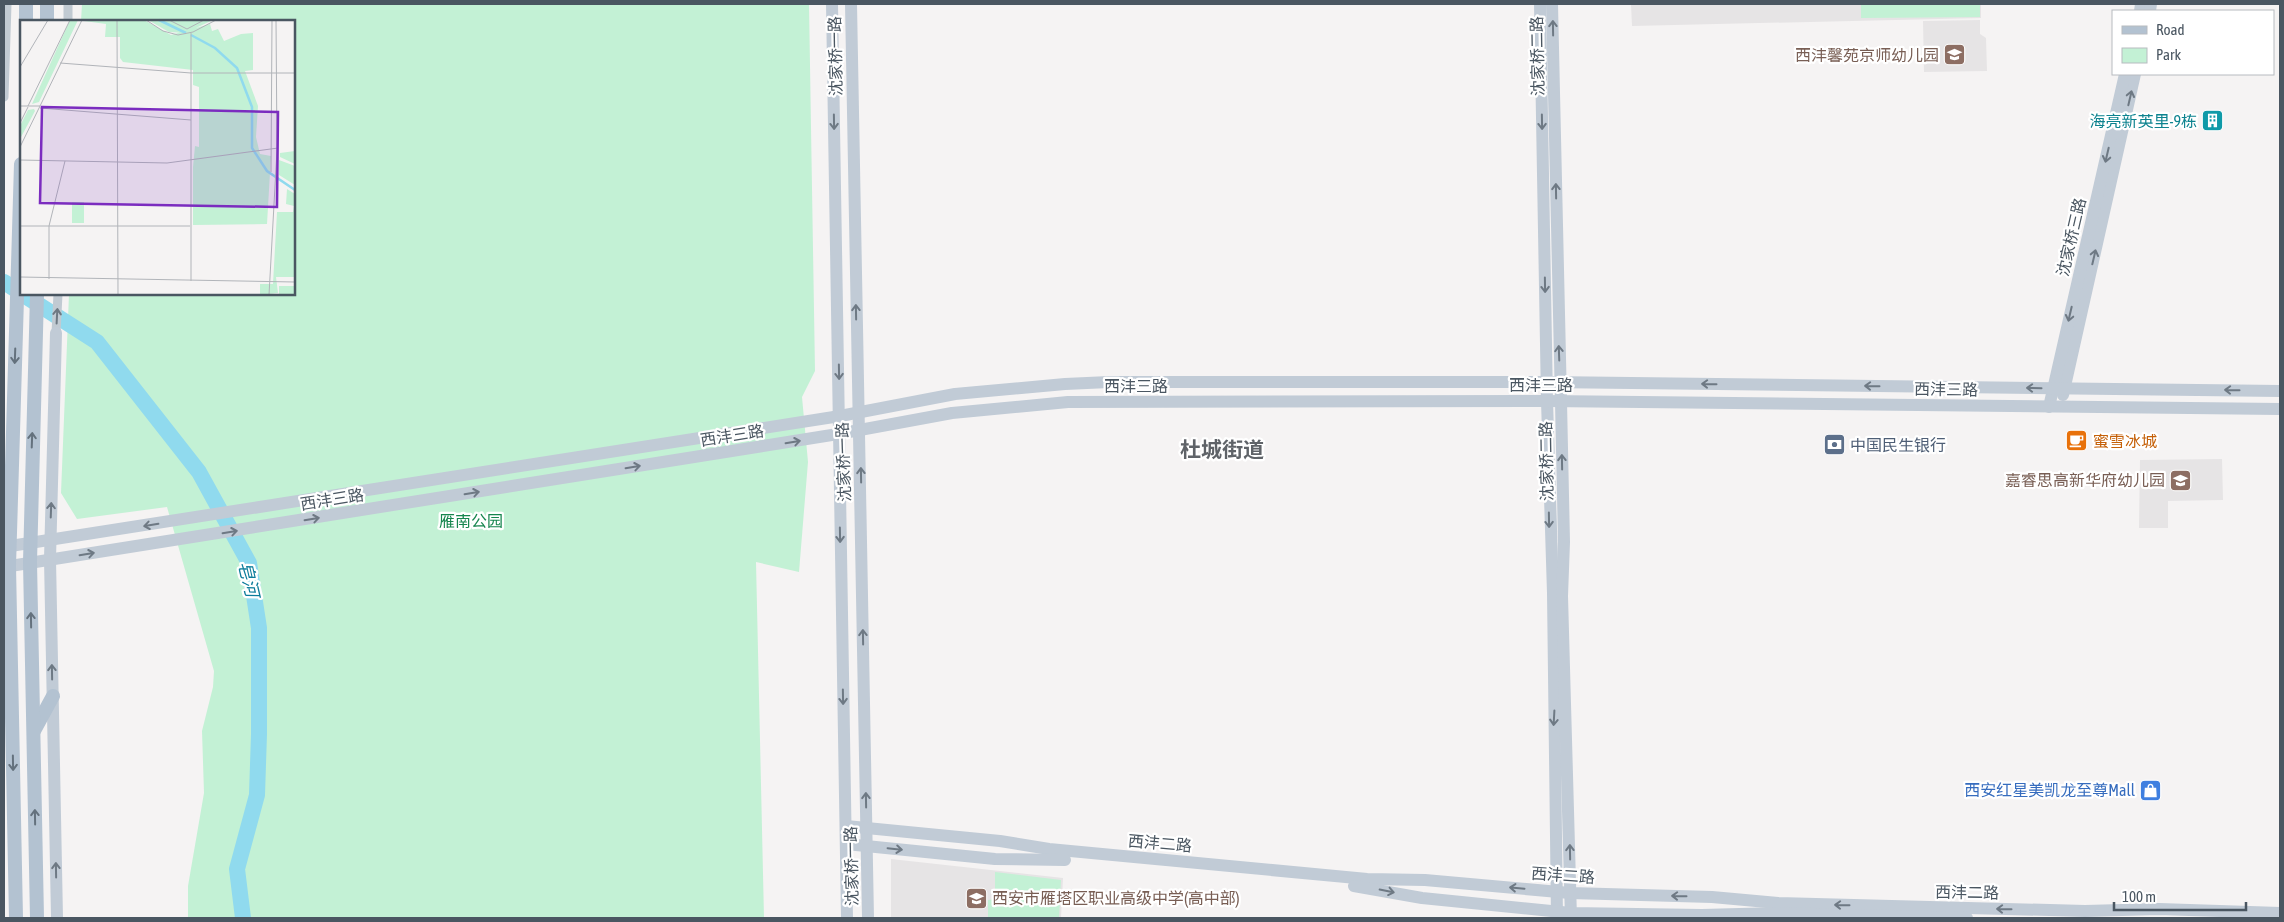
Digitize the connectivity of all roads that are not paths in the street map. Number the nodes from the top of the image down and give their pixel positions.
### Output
1 (7, 4) edge
2 (26, 4) edge
3 (47, 4) edge
4 (68, 4) edge
5 (832, 4) edge
6 (851, 4) edge
7 (1540, 4) edge
8 (1552, 4) edge
9 (26, 20) edge
10 (46, 20) edge
11 (68, 20) edge
12 (2125, 75) edge
13 (2136, 75) edge
14 (4, 97) edge
15 (20, 199) edge
16 (37, 295) edge
17 (58, 296) edge
18 (56, 333) joint
19 (1547, 382) junction
20 (1560, 382) junction
21 (2059, 389) junction
22 (2280, 391) edge
23 (1547, 402) junction
24 (1562, 402) junction
25 (2055, 407) junction
26 (2280, 409) edge
27 (857, 414) junction
28 (840, 416) junction
29 (860, 430) junction
30 (838, 434) junction
31 (50, 540) junction
32 (30, 544) junction
33 (6, 547) edge
34 (50, 559) junction
35 (30, 562) junction
36 (6, 566) edge
37 (52, 696) junction
38 (33, 732) junction
39 (12, 733) junction
40 (846, 826) junction
41 (866, 828) junction
42 (846, 844) junction
43 (866, 846) junction
44 (1557, 892) junction
45 (1570, 893) junction
46 (2280, 913) edge
47 (1556, 915) edge
48 (1571, 916) edge
49 (16, 918) edge
50 (37, 918) edge
51 (57, 918) edge
52 (848, 918) edge
53 (868, 918) edge
54 (1967, 918) edge

1 - 14 street
2 - 9 main road
3 - 10 main road
4 - 11 street
5 -> 28 street, 沈家桥一路
27 -> 6 street, 沈家桥一路
7 -> 19 street, 沈家桥二路
20 -> 8 street, 沈家桥二路
12 -> 21 street, 沈家桥三路
21 -> 13 street, 沈家桥三路
15 -> 33 main road
32 -> 16 main road
18 -> 17 street
31 -> 18 street
19 - 20 street, 西沣三路
19 - 23 street, 沈家桥二路
19 - 27 street, 西沣三路
21 -> 20 street, 西沣三路
20 - 24 street, 沈家桥二路
22 -> 21 street, 西沣三路
21 - 25 street, 沈家桥三路
23 - 24 street, 西沣三路
23 - 29 street, 西沣三路
23 -> 44 street, 沈家桥二路
24 - 25 street, 西沣三路
45 -> 24 street, 沈家桥二路
25 - 26 street, 西沣三路
27 - 28 street, 西沣三路
27 - 29 street, 沈家桥一路
28 - 30 street, 沈家桥一路
28 -> 31 street, 西沣三路
29 - 30 street, 西沣三路
41 -> 29 street, 沈家桥一路
34 -> 30 street, 西沣三路
30 -> 40 street, 沈家桥一路
31 - 32 street, 西沣三路
31 - 34 street
32 - 33 street, 西沣三路
32 - 35 main road
33 - 36 main road
34 - 35 street, 西沣三路
37 -> 34 street
35 - 36 street, 西沣三路
38 -> 35 main road
36 - 39 main road
37 - 38 main road
51 -> 37 street
38 - 39 main road
50 -> 38 main road
39 -> 49 main road
40 - 41 street, 西沣二路
40 - 42 street, 沈家桥一路
41 - 43 street, 沈家桥一路
44 -> 41 street, 西沣二路
42 - 43 street, 西沣二路
42 - 52 street, 沈家桥一路
43 -> 47 street, 西沣二路
43 - 53 street, 沈家桥一路
44 - 45 street, 西沣二路
44 - 47 street, 沈家桥二路
46 -> 45 street, 西沣二路
45 - 48 street, 沈家桥二路
47 - 48 street, 西沣二路
48 - 54 street, 西沣二路

